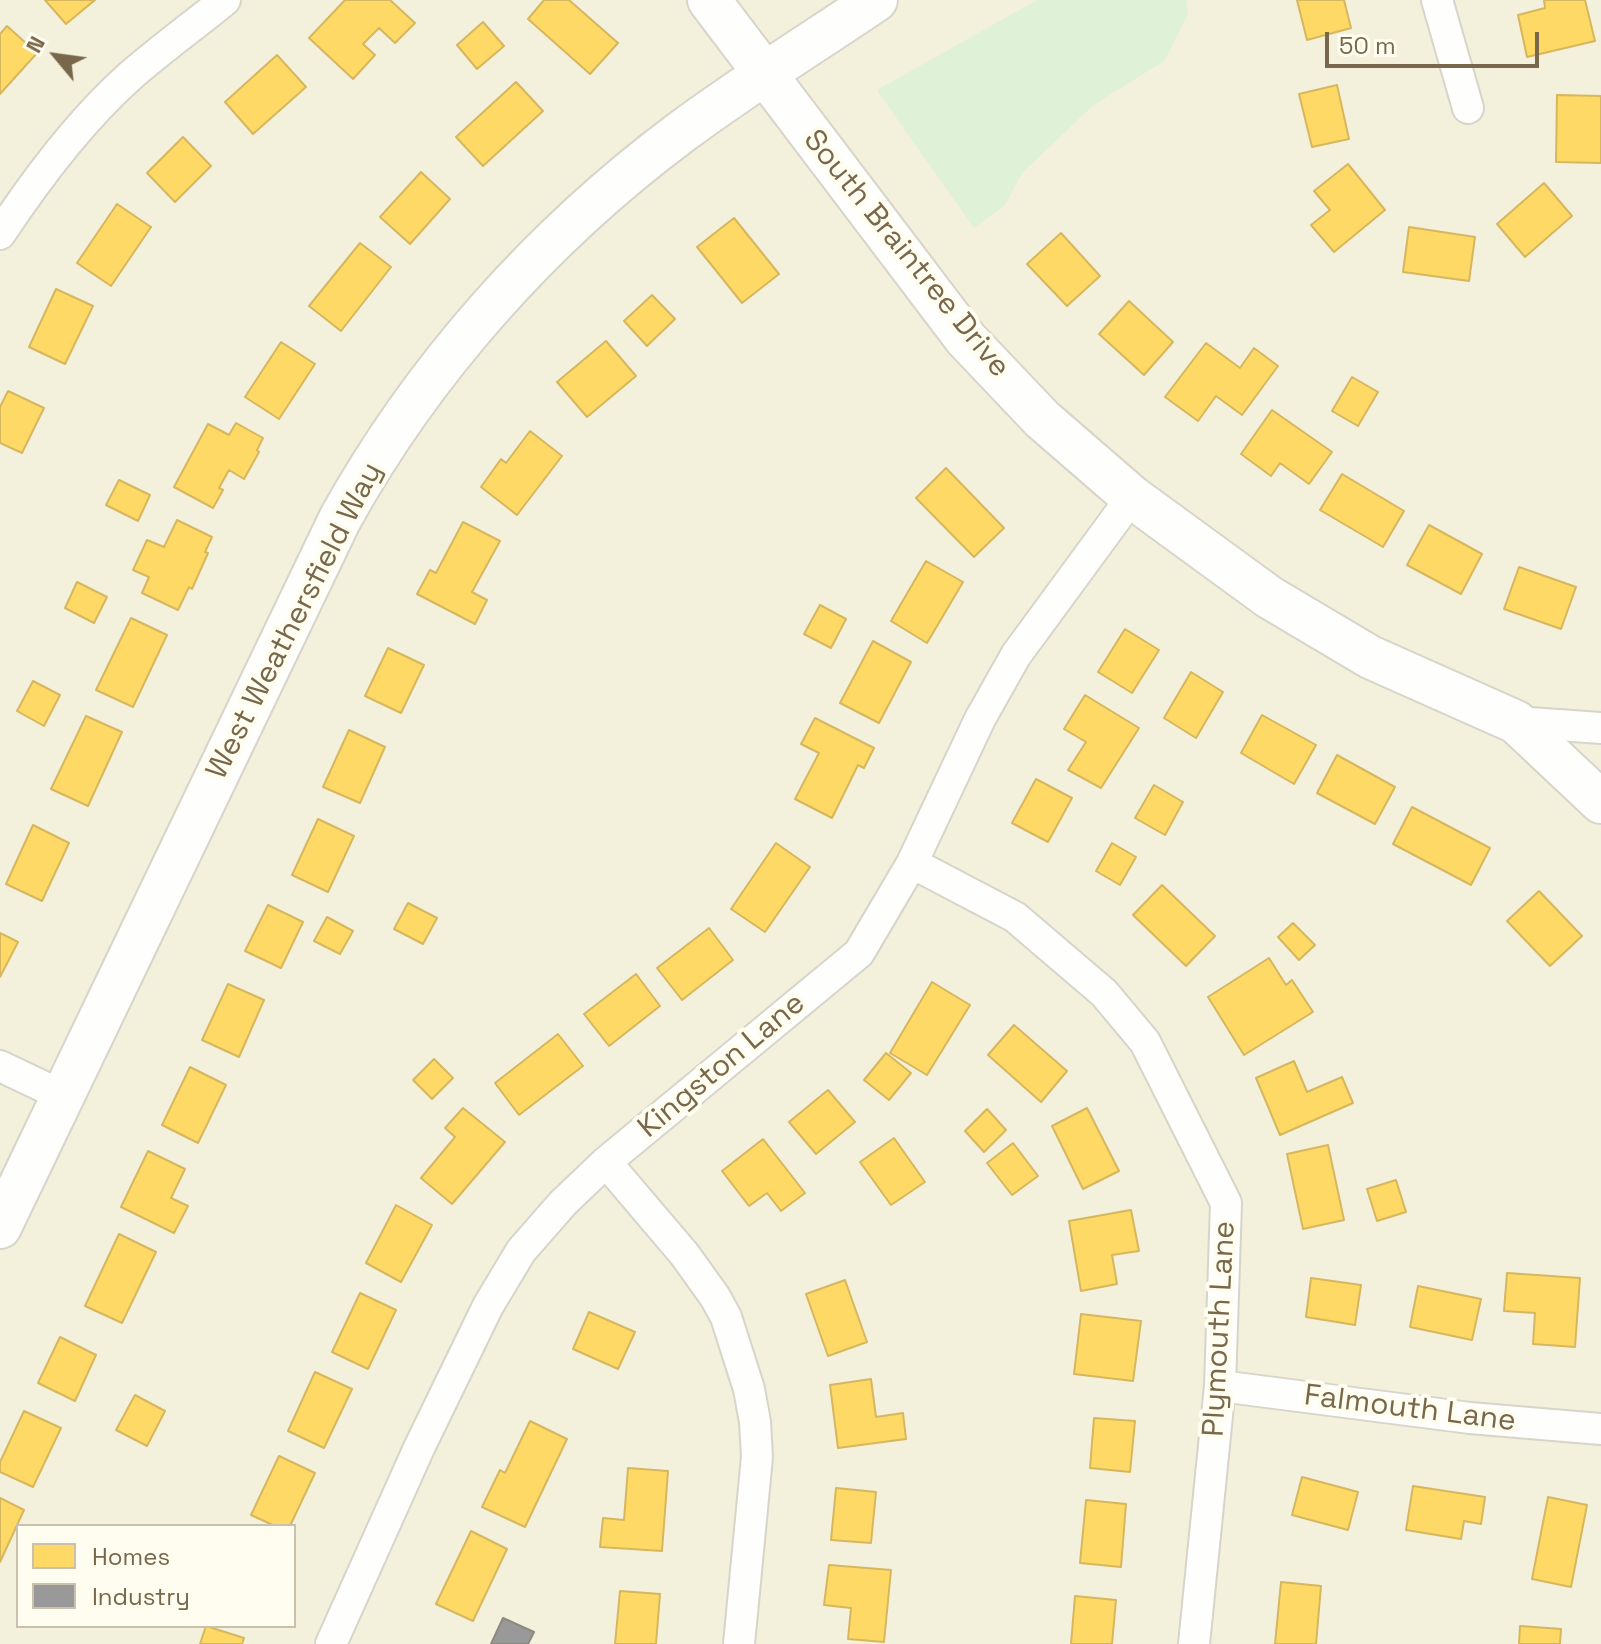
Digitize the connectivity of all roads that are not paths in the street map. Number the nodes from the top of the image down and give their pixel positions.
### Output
1 (225, 0) edge
2 (709, 0) edge
3 (876, 0) edge
4 (1437, 0) edge
5 (765, 75) junction
6 (1468, 108) dead end
7 (0, 234) edge
8 (1132, 497) junction
9 (1516, 722) junction
10 (1601, 728) edge
11 (1601, 802) edge
12 (912, 863) junction
13 (0, 1066) edge
14 (63, 1096) junction
15 (606, 1162) junction
16 (0, 1227) edge
17 (1220, 1386) junction
18 (1601, 1429) edge
19 (331, 1644) edge
20 (739, 1644) edge
21 (1194, 1644) edge

1 - 7 street
2 - 5 street, South Braintree Drive
3 - 5 street, West Weathersfield Way
4 - 6 street
5 - 8 street, South Braintree Drive
5 - 14 street, West Weathersfield Way
8 - 9 street, South Braintree Drive
8 - 12 street, Kingston Lane
9 - 10 street
9 - 11 street, South Braintree Drive
12 - 15 street, Kingston Lane
12 - 17 street, Plymouth Lane
13 - 14 street
14 - 16 street, West Weathersfield Way
15 - 19 street, Kingston Lane
15 - 20 street
17 - 18 street, Falmouth Lane
17 - 21 street, Plymouth Lane

